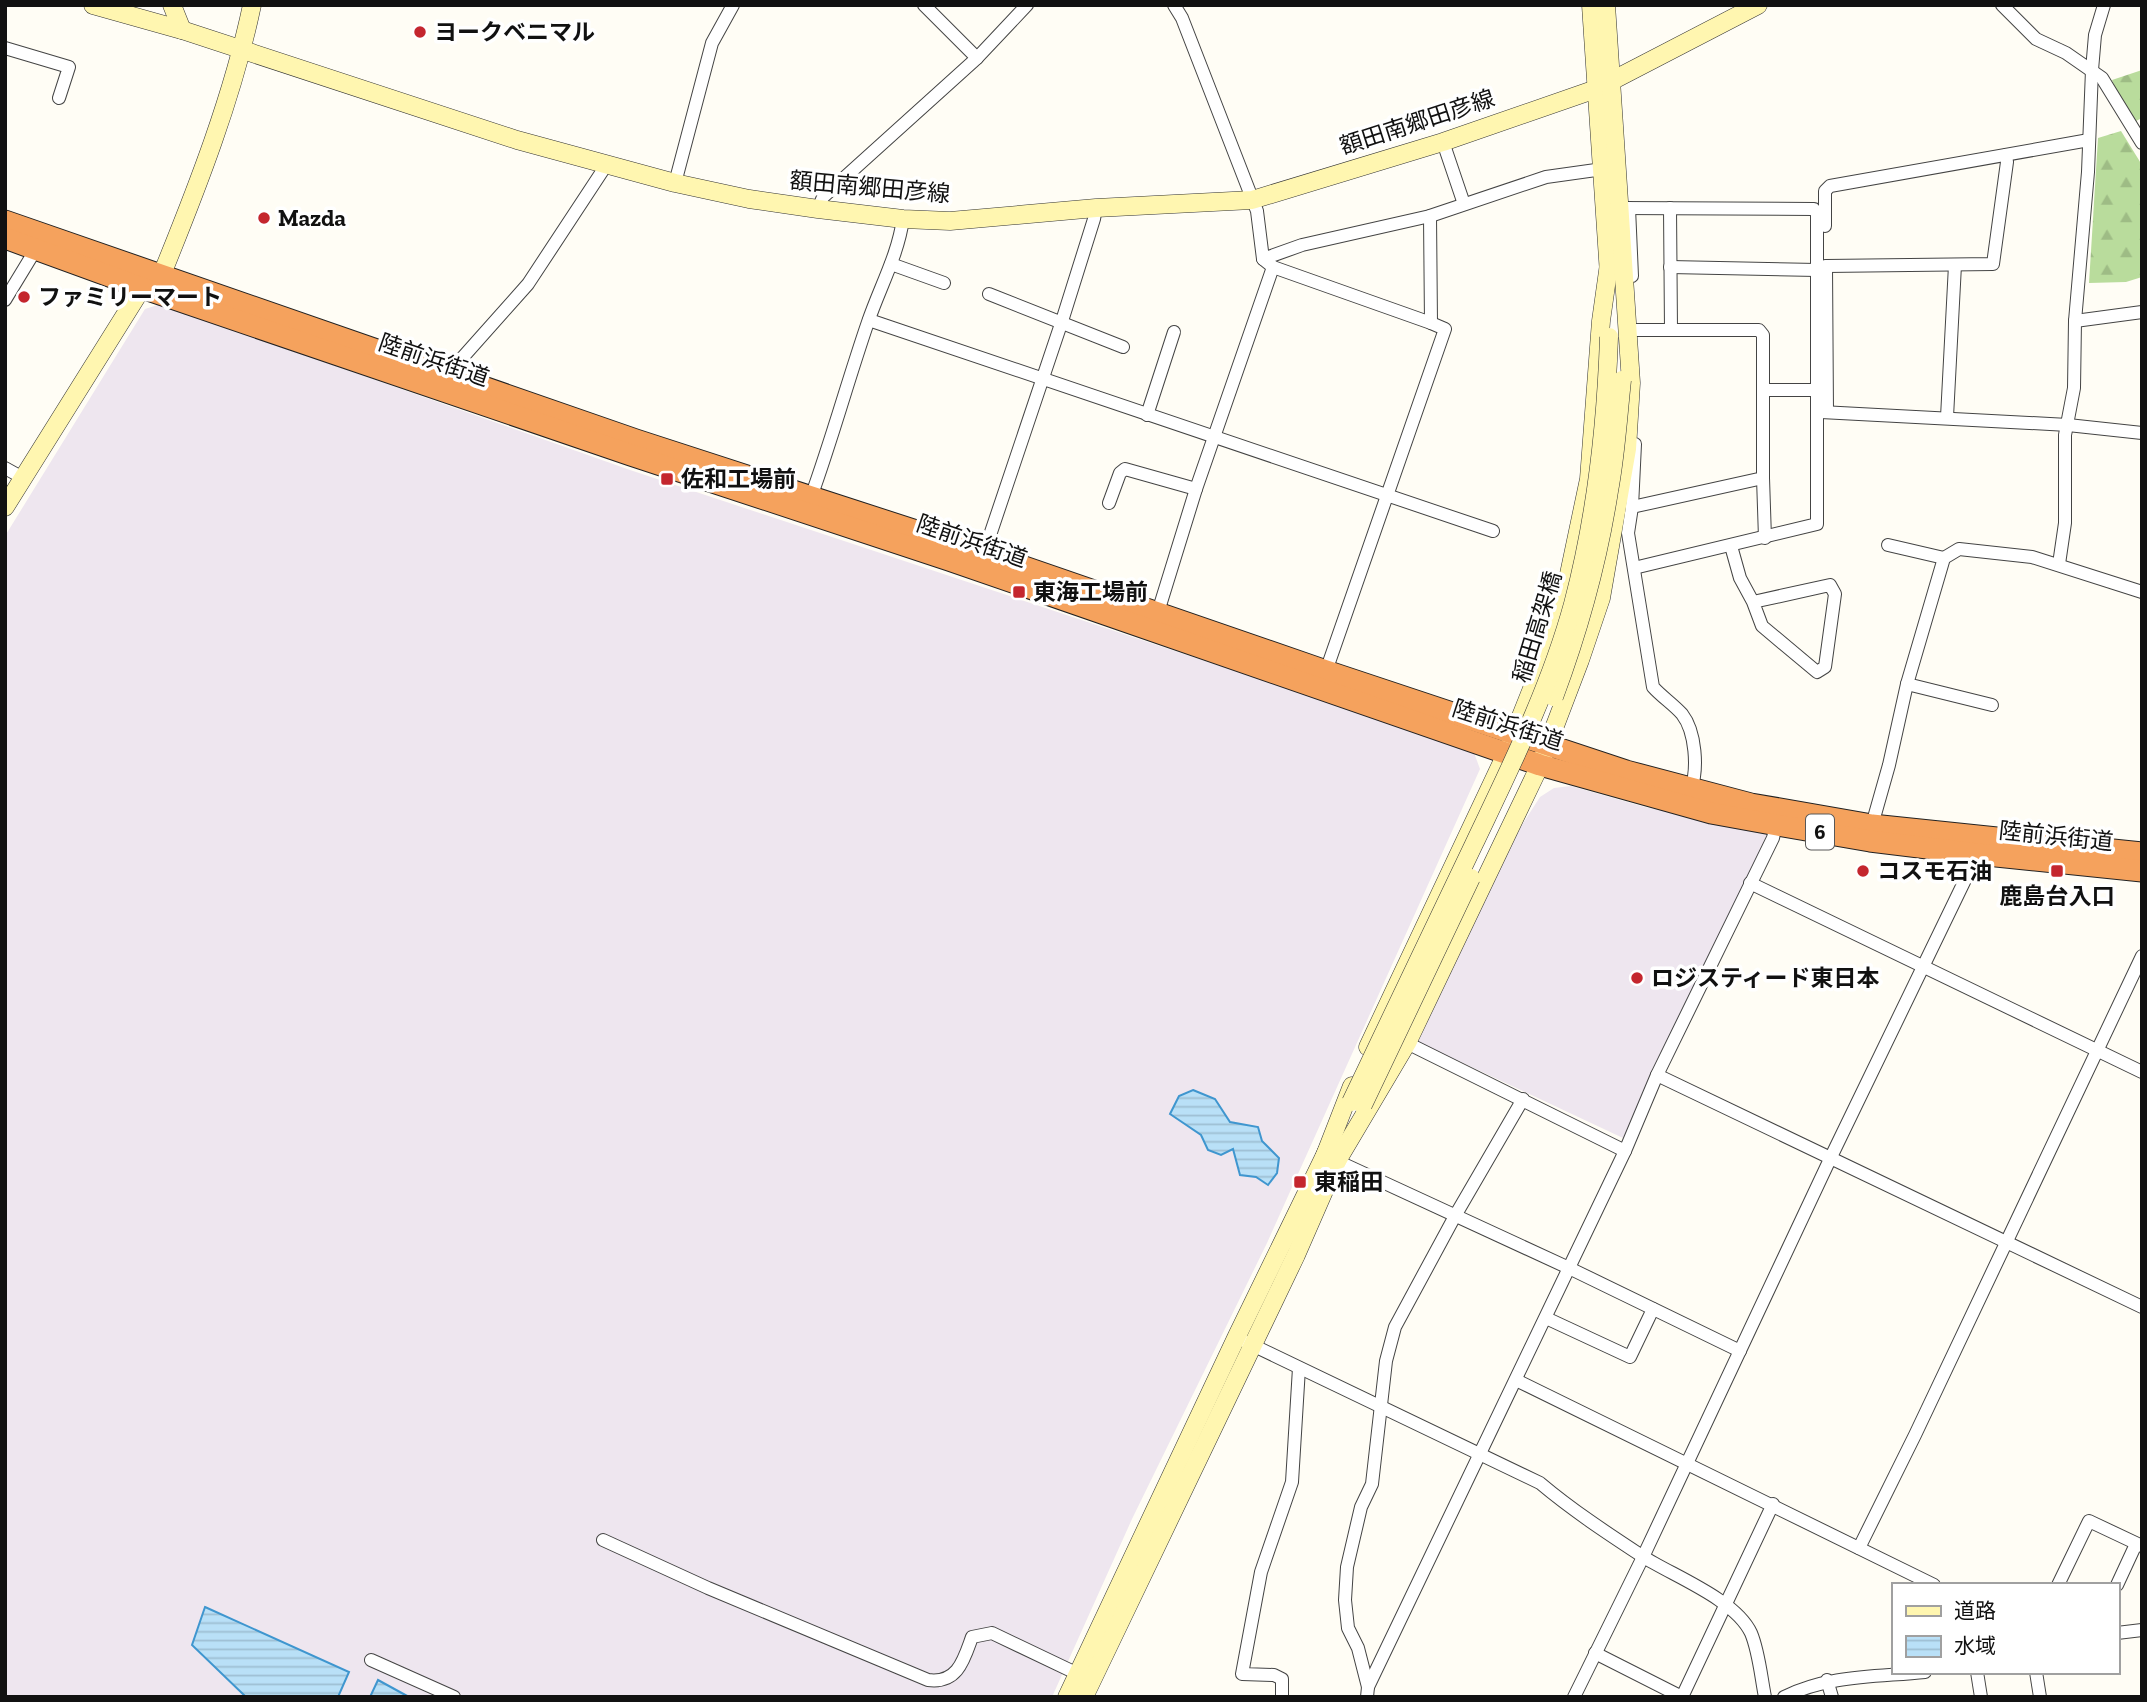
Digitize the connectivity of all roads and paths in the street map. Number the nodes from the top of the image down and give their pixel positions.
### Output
1 (93, 5) edge
2 (172, 5) edge
3 (252, 5) edge
4 (733, 5) edge
5 (924, 5) edge
6 (1027, 5) edge
7 (1174, 5) edge
8 (1591, 5) edge
9 (1606, 5) edge
10 (1758, 5) edge
11 (2002, 5) edge
12 (2104, 5) edge
13 (183, 30) junction
14 (5, 48) edge
15 (243, 51) junction
16 (977, 58) junction
17 (2092, 70) junction
18 (1604, 85) junction
19 (59, 97) dead end
20 (2089, 140) junction
21 (1443, 142) junction
22 (2142, 143) edge
23 (2006, 155) junction
24 (607, 164) junction
25 (1603, 169) junction
26 (675, 183) junction
27 (1252, 200) junction
28 (1464, 204) junction
29 (1096, 208) junction
30 (1625, 208) junction
31 (1670, 208) junction
32 (818, 209) junction
33 (1430, 216) junction
34 (903, 219) junction
35 (5, 221) edge
36 (5, 238) edge
37 (36, 249) junction
38 (1268, 263) junction
39 (891, 264) junction
40 (1609, 264) junction
41 (1955, 265) junction
42 (1670, 267) junction
43 (1821, 268) junction
44 (162, 274) junction
45 (944, 283) dead end
46 (142, 288) junction
47 (989, 294) dead end
48 (5, 300) edge
49 (2142, 312) edge
50 (869, 320) junction
51 (1062, 321) junction
52 (2076, 321) junction
53 (1431, 323) junction
54 (1631, 329) junction
55 (1671, 329) junction
56 (1174, 332) dead end
57 (1123, 347) dead end
58 (447, 375) junction
59 (1042, 380) junction
60 (1764, 390) junction
61 (1817, 390) junction
62 (1822, 412) junction
63 (1147, 415) junction
64 (1947, 417) junction
65 (2068, 425) junction
66 (2142, 433) edge
67 (1215, 438) junction
68 (5, 468) edge
69 (23, 478) junction
70 (1763, 478) junction
71 (1196, 489) junction
72 (1387, 495) junction
73 (811, 497) junction
74 (1109, 503) dead end
75 (5, 507) edge
76 (1632, 507) junction
77 (1493, 531) dead end
78 (1765, 538) junction
79 (1731, 545) junction
80 (1888, 545) dead end
81 (984, 553) junction
82 (1944, 558) junction
83 (2059, 564) junction
84 (1634, 568) junction
85 (2142, 592) edge
86 (1752, 602) junction
87 (1158, 612) junction
88 (1326, 671) junction
89 (1907, 684) junction
90 (1992, 705) dead end
91 (1510, 744) junction
92 (1544, 755) junction
93 (1691, 789) junction
94 (1778, 817) junction
95 (1872, 825) junction
96 (1980, 846) junction
97 (2142, 853) edge
98 (2142, 871) edge
99 (1750, 884) junction
100 (2142, 956) edge
101 (1924, 967) junction
102 (1407, 1044) junction
103 (2098, 1051) junction
104 (2142, 1072) edge
105 (1657, 1075) junction
106 (1522, 1099) junction
107 (1357, 1103) junction
108 (1625, 1151) junction
109 (1831, 1157) junction
110 (1331, 1160) junction
111 (1455, 1216) junction
112 (2005, 1242) junction
113 (1569, 1268) junction
114 (2142, 1307) edge
115 (1653, 1309) junction
116 (1546, 1318) junction
117 (1244, 1341) junction
118 (1740, 1351) junction
119 (1299, 1368) junction
120 (1516, 1380) junction
121 (1380, 1407) junction
122 (1479, 1455) junction
123 (1686, 1463) junction
124 (1773, 1504) junction
125 (603, 1540) dead end
126 (2139, 1545) edge
127 (1858, 1548) junction
128 (1643, 1557) junction
129 (1930, 1583) edge
130 (2059, 1583) edge
131 (2118, 1583) edge
132 (1726, 1605) junction
133 (2142, 1630) edge
134 (2119, 1633) edge
135 (2142, 1635) edge
136 (1595, 1653) junction
137 (371, 1660) dead end
138 (1078, 1674) junction
139 (1900, 1674) edge
140 (1977, 1674) edge
141 (2036, 1674) edge
142 (1827, 1680) junction
143 (1367, 1692) edge
144 (454, 1697) edge
145 (1067, 1697) edge
146 (1084, 1697) edge
147 (1282, 1697) edge
148 (1574, 1697) edge
149 (1682, 1697) edge
150 (1765, 1697) edge
151 (1784, 1697) edge
152 (1832, 1697) edge
153 (1981, 1697) edge
154 (2040, 1697) edge

1 - 13 street, 額田南郷田彦線
2 - 13 street
3 - 15 street
4 - 26 street
5 - 16 street
6 - 16 street
7 - 27 street
8 - 18 street
9 - 18 street
10 - 18 street, 額田南郷田彦線
11 - 17 street
12 - 17 street
13 - 15 street, 額田南郷田彦線
14 - 19 street
15 - 24 street, 額田南郷田彦線
15 - 44 street
16 - 32 street
17 - 20 street
17 - 22 street
18 - 21 street, 額田南郷田彦線
18 - 25 street
18 - 30 street
20 - 23 street
20 - 52 street
21 - 27 street, 額田南郷田彦線
21 - 28 street
23 - 41 street
23 - 43 street
24 - 26 street, 額田南郷田彦線
24 - 58 street
25 - 28 street
25 - 40 street
26 - 32 street, 額田南郷田彦線
27 - 29 street, 額田南郷田彦線
27 - 38 street
28 - 33 street
29 - 34 street, 額田南郷田彦線
29 - 51 street
30 - 31 street
30 - 54 street
31 - 42 street
31 - 43 street
32 - 34 street, 額田南郷田彦線
33 - 38 street
33 - 53 street
34 - 39 street
35 - 44 highway, 陸前浜街道 / 6
36 - 37 highway, 陸前浜街道 / 6
37 - 46 highway, 陸前浜街道 / 6
37 - 48 street
38 - 53 street
38 - 67 street
39 - 45 street
39 - 50 street
40 - 91 street
40 - 107 street, 稲田高架橋, bridge
41 - 43 street
41 - 64 street
42 - 43 street
42 - 55 street
43 - 61 street
43 - 62 street
44 - 46 street
44 - 58 highway, 陸前浜街道 / 6
46 - 69 street
46 - 91 highway, 陸前浜街道 / 6
47 - 51 street
49 - 52 street
50 - 59 street
50 - 73 street
51 - 57 street
51 - 59 street
52 - 65 street
53 - 72 street
54 - 55 street
54 - 76 street
54 - 92 street
54 - 107 street, 稲田高架橋, bridge
55 - 60 street
56 - 63 street
58 - 73 highway, 陸前浜街道 / 6
59 - 63 street
59 - 81 street
60 - 61 street
60 - 70 street
61 - 62 street
62 - 64 street
62 - 78 street
63 - 67 street
64 - 65 street
65 - 66 street
65 - 83 street
67 - 71 street
67 - 72 street
68 - 69 street
69 - 75 street
70 - 76 street
70 - 78 street
71 - 74 street
71 - 87 street
72 - 77 street
72 - 88 street
73 - 81 highway, 陸前浜街道 / 6
76 - 84 street
78 - 79 street
79 - 84 street
79 - 86 street
80 - 82 street
81 - 87 highway, 陸前浜街道 / 6
82 - 83 street
82 - 89 street
83 - 85 street
84 - 93 street
86 - 86 street
87 - 88 highway, 陸前浜街道 / 6
88 - 91 highway, 陸前浜街道 / 6
89 - 90 street
89 - 95 street
91 - 92 highway, 陸前浜街道 / 6
91 - 110 street
92 - 93 highway, 陸前浜街道 / 6
92 - 94 highway, 陸前浜街道 / 6
92 - 102 street
93 - 94 highway, 陸前浜街道 / 6
94 - 95 highway, 陸前浜街道 / 6
94 - 96 highway, 陸前浜街道 / 6
94 - 99 street
95 - 96 highway, 陸前浜街道 / 6
96 - 97 highway, 陸前浜街道 / 6
96 - 98 highway, 陸前浜街道 / 6
96 - 101 street
99 - 101 street
99 - 105 street
100 - 103 street
101 - 103 street
101 - 109 street
102 - 106 street
102 - 110 street
103 - 104 street
103 - 112 street
105 - 108 street
105 - 109 street
106 - 108 street
106 - 111 street
107 - 110 street
108 - 113 street
109 - 112 street
109 - 118 street
110 - 111 street
110 - 117 street
111 - 113 street
111 - 121 street
112 - 114 street
112 - 127 street
113 - 115 street
113 - 116 street
115 - 116 street
115 - 118 street
116 - 120 street
117 - 119 street
117 - 138 street
117 - 146 street
118 - 123 street
119 - 121 street
119 - 147 street
120 - 122 street
120 - 123 street
121 - 122 street
121 - 143 street
122 - 128 street
122 - 143 street
123 - 124 street
123 - 128 street
124 - 127 street
124 - 132 street
125 - 138 street
126 - 130 street
126 - 131 street
127 - 129 street
128 - 132 street
128 - 136 street
132 - 149 street
132 - 150 street
133 - 134 street
133 - 135 street
136 - 148 street
136 - 149 street
137 - 144 street
138 - 145 street
139 - 142 street
140 - 153 street
141 - 154 street
142 - 151 street
142 - 152 street

